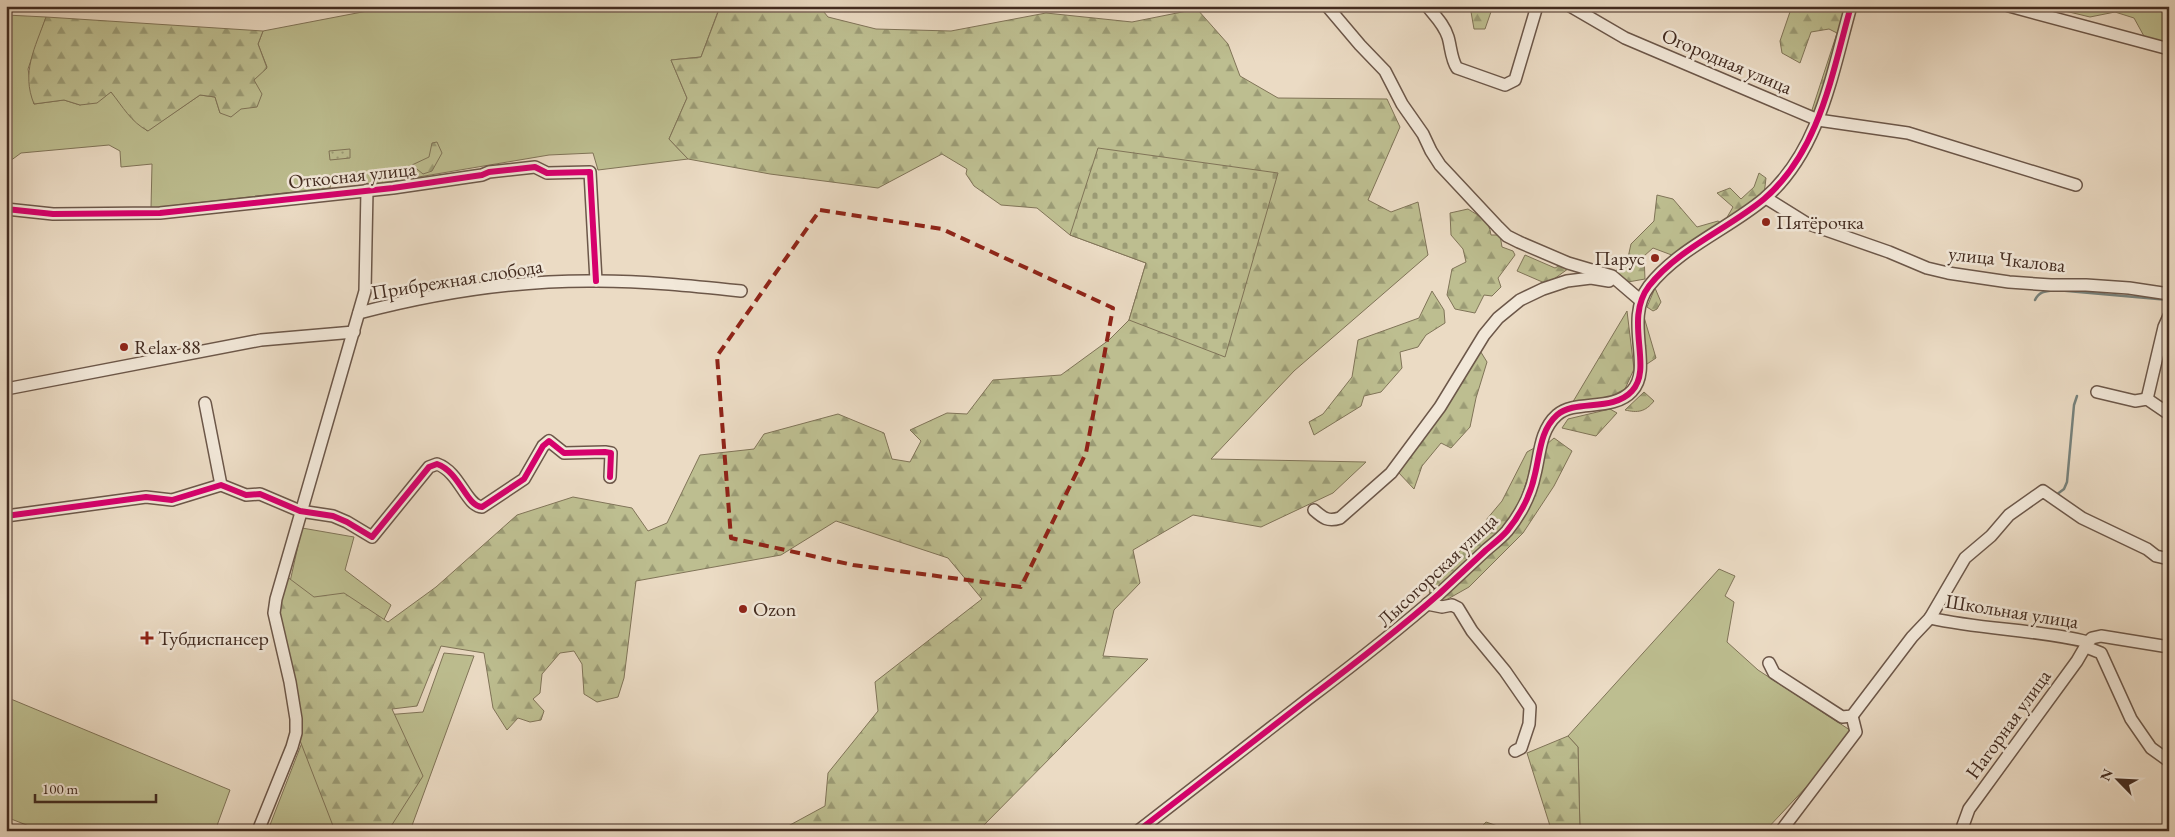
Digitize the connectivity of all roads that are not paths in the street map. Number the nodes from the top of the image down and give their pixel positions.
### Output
1 (1328, 6) edge
2 (1427, 6) edge
3 (1537, 6) edge
4 (1570, 6) edge
5 (1851, 6) edge
6 (2009, 6) edge
7 (2169, 49) edge
8 (1818, 120) junction
9 (2076, 185) dead end
10 (367, 190) junction
11 (1766, 198) junction
12 (6, 209) edge
13 (1611, 276) junction
14 (596, 281) junction
15 (741, 291) dead end
16 (2169, 294) edge
17 (1640, 300) junction
18 (359, 313) junction
19 (2169, 316) edge
20 (354, 332) junction
21 (6, 389) edge
22 (2097, 392) dead end
23 (2147, 400) junction
24 (205, 403) dead end
25 (2169, 414) edge
26 (610, 477) dead end
27 (221, 485) junction
28 (1314, 510) dead end
29 (300, 511) junction
30 (6, 516) edge
31 (2169, 559) edge
32 (1427, 604) junction
33 (1930, 618) junction
34 (2087, 644) junction
35 (2169, 646) edge
36 (1769, 663) dead end
37 (1852, 716) junction
38 (1515, 751) dead end
39 (2169, 761) edge
40 (1961, 830) edge
41 (258, 831) edge
42 (1138, 831) edge
43 (1781, 831) edge

1 - 13 street
2 - 3 street
4 - 8 street, Огородная улица
5 - 8 street, Лысогорская улица
6 - 7 street
8 - 9 street, Огородная улица
8 - 11 street, Лысогорская улица
10 - 12 street, Откосная улица
10 - 14 street, Откосная улица
10 - 18 street
11 - 16 street, улица Чкалова
11 - 17 street, Лысогорская улица
13 - 17 street
13 - 28 street
14 - 15 street, Прибрежная слобода
14 - 18 street, Прибрежная слобода
17 - 32 street, Лысогорская улица
18 - 20 street
19 - 23 street
20 - 21 street
20 - 29 street
22 - 23 street
23 - 25 street
24 - 27 street
26 - 29 street
27 - 29 street
27 - 30 street
29 - 41 street
31 - 33 street, Школьная улица
32 - 38 street
32 - 42 street, Лысогорская улица
33 - 34 street, Школьная улица
33 - 37 street
34 - 35 street, Школьная улица
34 - 39 street, Школьная улица
34 - 40 street, Нагорная улица
36 - 37 street
37 - 43 street

